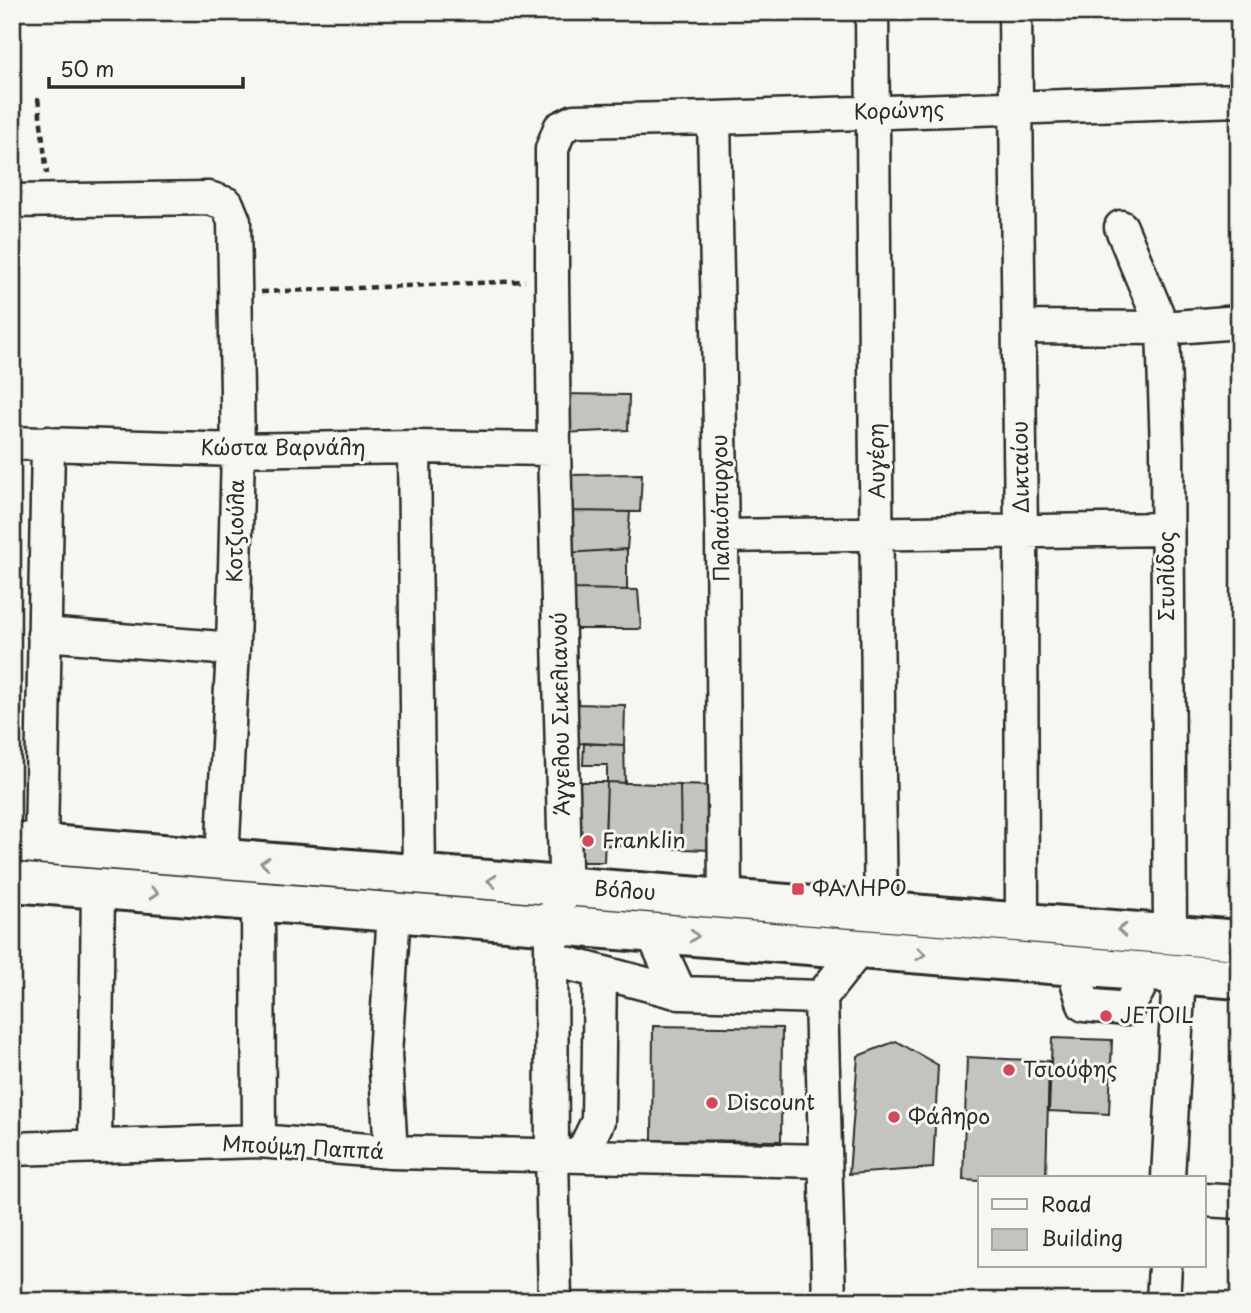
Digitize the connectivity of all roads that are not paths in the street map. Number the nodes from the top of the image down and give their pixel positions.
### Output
1 (872, 12) edge
2 (1015, 12) edge
3 (1239, 100) edge
4 (1016, 108) junction
5 (873, 111) junction
6 (714, 118) junction
7 (560, 128) joint
8 (12, 201) edge
9 (1121, 228) dead end
10 (1239, 322) edge
11 (1019, 327) junction
12 (1163, 328) junction
13 (12, 443) edge
14 (48, 443) junction
15 (414, 447) junction
16 (554, 449) junction
17 (238, 450) junction
18 (1167, 529) junction
19 (1021, 532) junction
20 (877, 535) junction
21 (722, 536) junction
22 (44, 634) junction
23 (233, 649) junction
24 (27, 843) edge
25 (222, 859) junction
26 (419, 875) junction
27 (12, 882) edge
28 (560, 887) junction
29 (98, 889) junction
30 (725, 898) junction
31 (258, 902) junction
32 (881, 910) junction
33 (394, 912) junction
34 (1022, 922) junction
35 (652, 932) junction
36 (1170, 934) junction
37 (1239, 940) edge
38 (552, 942) junction
39 (859, 949) junction
40 (600, 972) junction
41 (1179, 974) junction
42 (1239, 979) edge
43 (1078, 985) dead end
44 (1139, 988) dead end
45 (680, 993) junction
46 (821, 997) junction
47 (259, 1141) junction
48 (95, 1146) junction
49 (12, 1149) edge
50 (391, 1153) junction
51 (566, 1156) junction
52 (825, 1161) junction
53 (1168, 1176) edge
54 (1206, 1200) edge
55 (1239, 1202) edge
56 (1165, 1268) edge
57 (555, 1301) edge
58 (829, 1301) edge
59 (1163, 1301) edge

1 - 5 street, Αυγέρη
2 - 4 street, Δικταίου
3 - 4 street, Κορώνης
4 - 5 street, Κορώνης
4 - 11 street, Δικταίου
5 - 6 street, Κορώνης
5 - 20 street, Αυγέρη
6 - 7 street, Κορώνης
6 - 21 street, Παλαιόπυργου
7 - 16 street, Άγγελου Σικελιανού
8 - 17 street, Κοτζιούλα
9 - 12 street, Στυλίδος
10 - 12 street
11 - 12 street
11 - 19 street, Δικταίου
12 - 18 street, Στυλίδος
13 - 14 street, Κώστα Βαρνάλη
14 - 17 street, Κώστα Βαρνάλη
14 - 22 street
15 - 16 street, Κώστα Βαρνάλη
15 - 17 street, Κώστα Βαρνάλη
15 - 26 street
16 - 28 street, Άγγελου Σικελιανού
17 - 23 street, Κοτζιούλα
18 - 19 street
18 - 36 street, Στυλίδος
19 - 20 street
19 - 34 street, Δικταίου
20 - 21 street
20 - 32 street, Αυγέρη
21 - 30 street, Παλαιόπυργου
22 - 23 street
22 - 24 street
23 - 25 street, Κοτζιούλα
24 - 25 main road, Βόλου
26 -> 25 main road, Βόλου
28 -> 26 main road, Βόλου
27 - 29 main road, Βόλου
28 - 30 main road, Βόλου
28 - 38 street, Άγγελου Σικελιανού
29 -> 31 main road, Βόλου
29 - 48 street
30 - 32 main road, Βόλου
31 - 33 main road, Βόλου
31 - 47 street
32 - 34 main road, Βόλου
33 - 38 main road, Βόλου
33 - 50 street
36 -> 34 main road, Βόλου
35 - 38 main road, Βόλου
35 -> 39 main road, Βόλου
35 - 45 street
36 - 37 main road, Βόλου
38 - 40 street
38 - 51 street, Άγγελου Σικελιανού
39 -> 41 main road, Βόλου
39 - 46 street
40 - 45 street
40 - 51 street
41 - 42 main road, Βόλου
41 - 53 street
43 - 44 street
45 - 46 street
46 - 52 street
47 - 48 street, Μπούμη Παππά
47 - 50 street, Μπούμη Παππά
48 - 49 street, Μπούμη Παππά
50 - 51 street, Μπούμη Παππά
51 - 52 street, Μπούμη Παππά
51 - 57 street, Άγγελου Σικελιανού
52 - 58 street
54 - 55 street
56 - 59 street

